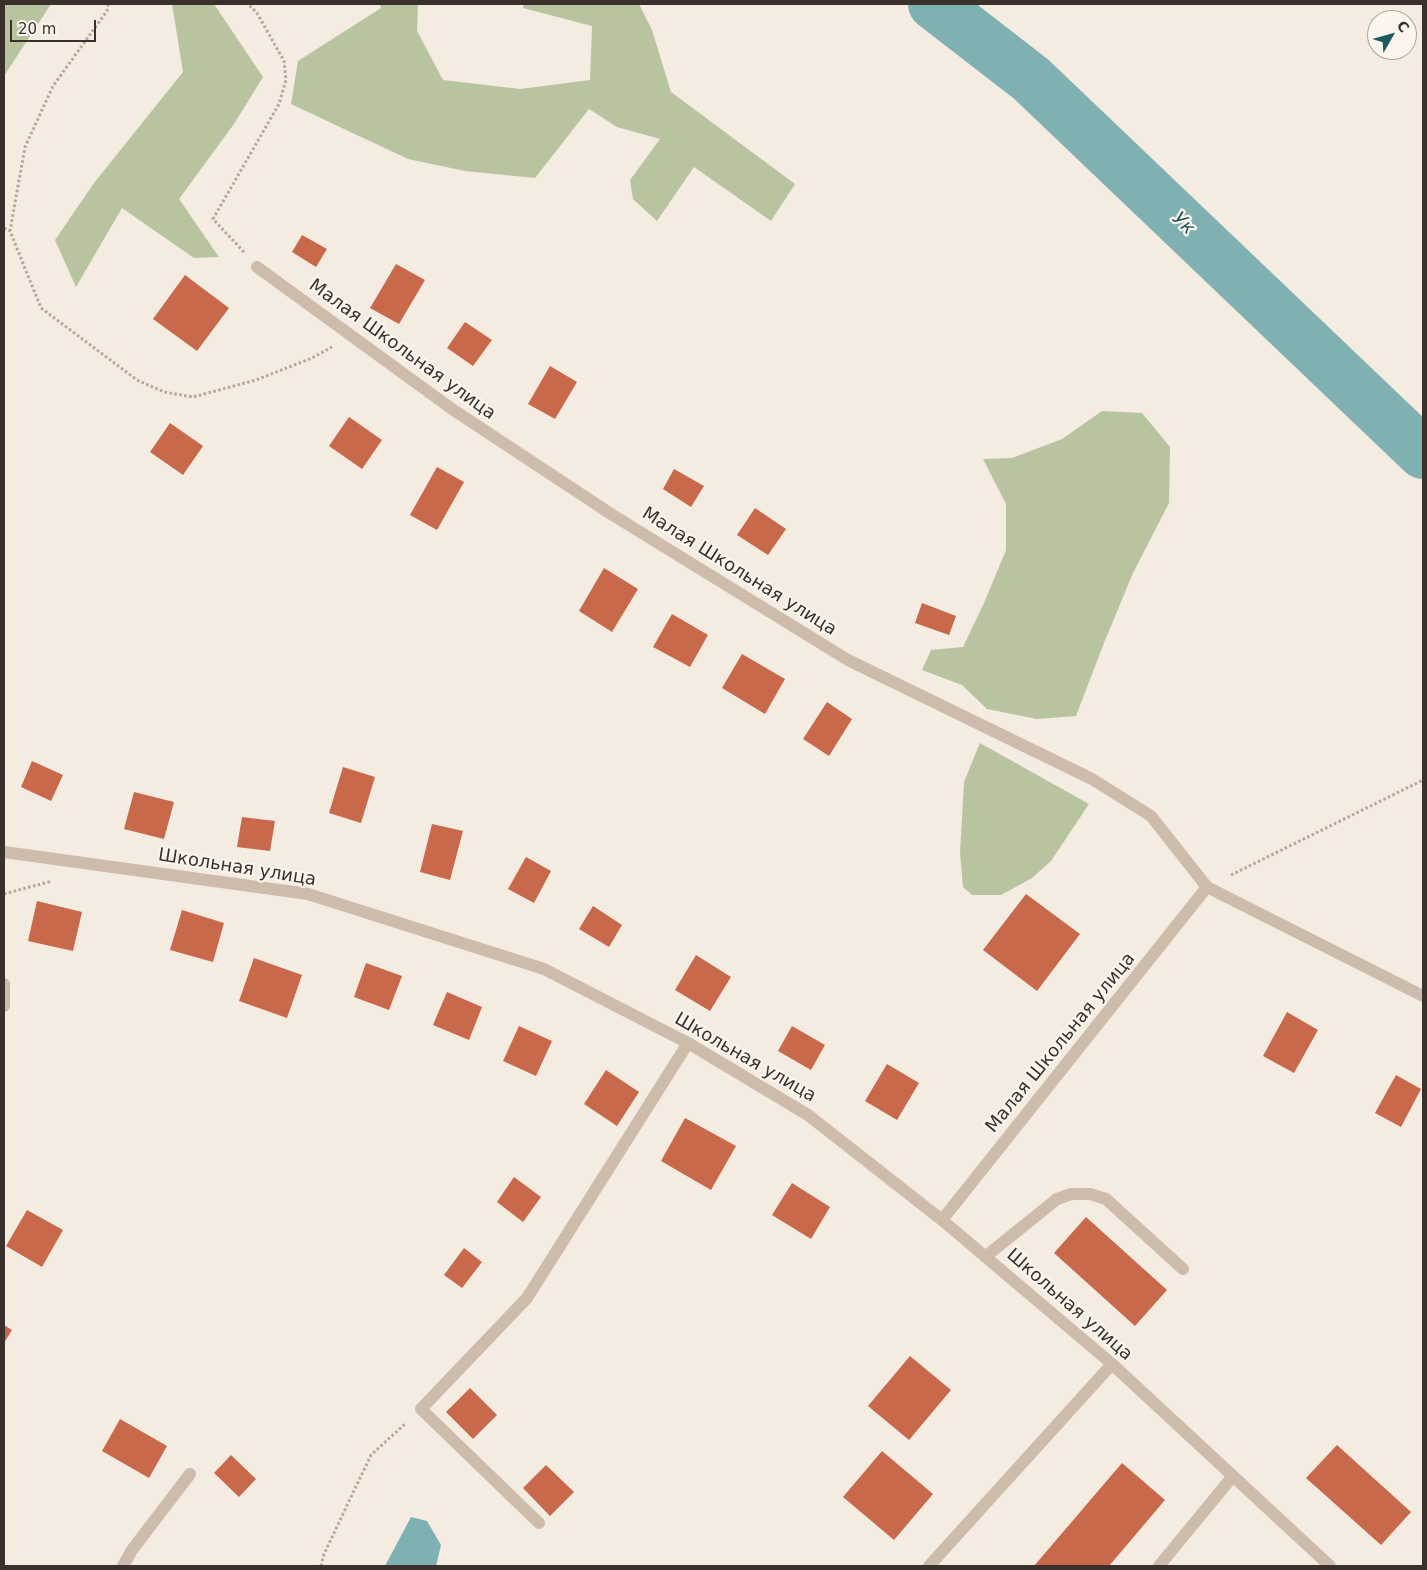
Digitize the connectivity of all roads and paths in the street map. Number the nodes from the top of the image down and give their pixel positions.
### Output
1 (108, 4) edge
2 (248, 4) edge
3 (4, 228) edge
4 (10, 231) junction
5 (257, 267) joint
6 (353, 337) junction
7 (1423, 780) edge
8 (4, 852) edge
9 (60, 879) dead end
10 (1208, 887) junction
11 (4, 894) edge
12 (4, 984) edge
13 (1423, 996) edge
14 (4, 1006) edge
15 (688, 1043) junction
16 (942, 1220) junction
17 (986, 1257) junction
18 (1183, 1269) dead end
19 (1112, 1364) junction
20 (421, 1409) junction
21 (190, 1474) dead end
22 (1233, 1476) junction
23 (539, 1523) dead end
24 (123, 1566) edge
25 (321, 1566) edge
26 (929, 1566) edge
27 (1160, 1566) edge
28 (1330, 1566) edge

1 - 4 path
2 - 5 path
3 - 4 path
4 - 6 path
5 - 6 street, Малая Школьная улица
6 - 10 street, Малая Школьная улица
7 - 10 path
8 - 15 street, Школьная улица
9 - 11 path
10 - 13 street, Малая Школьная улица
10 - 16 street, Малая Школьная улица
12 - 14 street
15 - 16 street, Школьная улица
15 - 20 street
16 - 17 street, Школьная улица
17 - 18 street
17 - 19 street, Школьная улица
19 - 22 street, Школьная улица
19 - 26 street
20 - 23 street
20 - 25 path
21 - 24 street
22 - 27 street
22 - 28 street, Школьная улица

